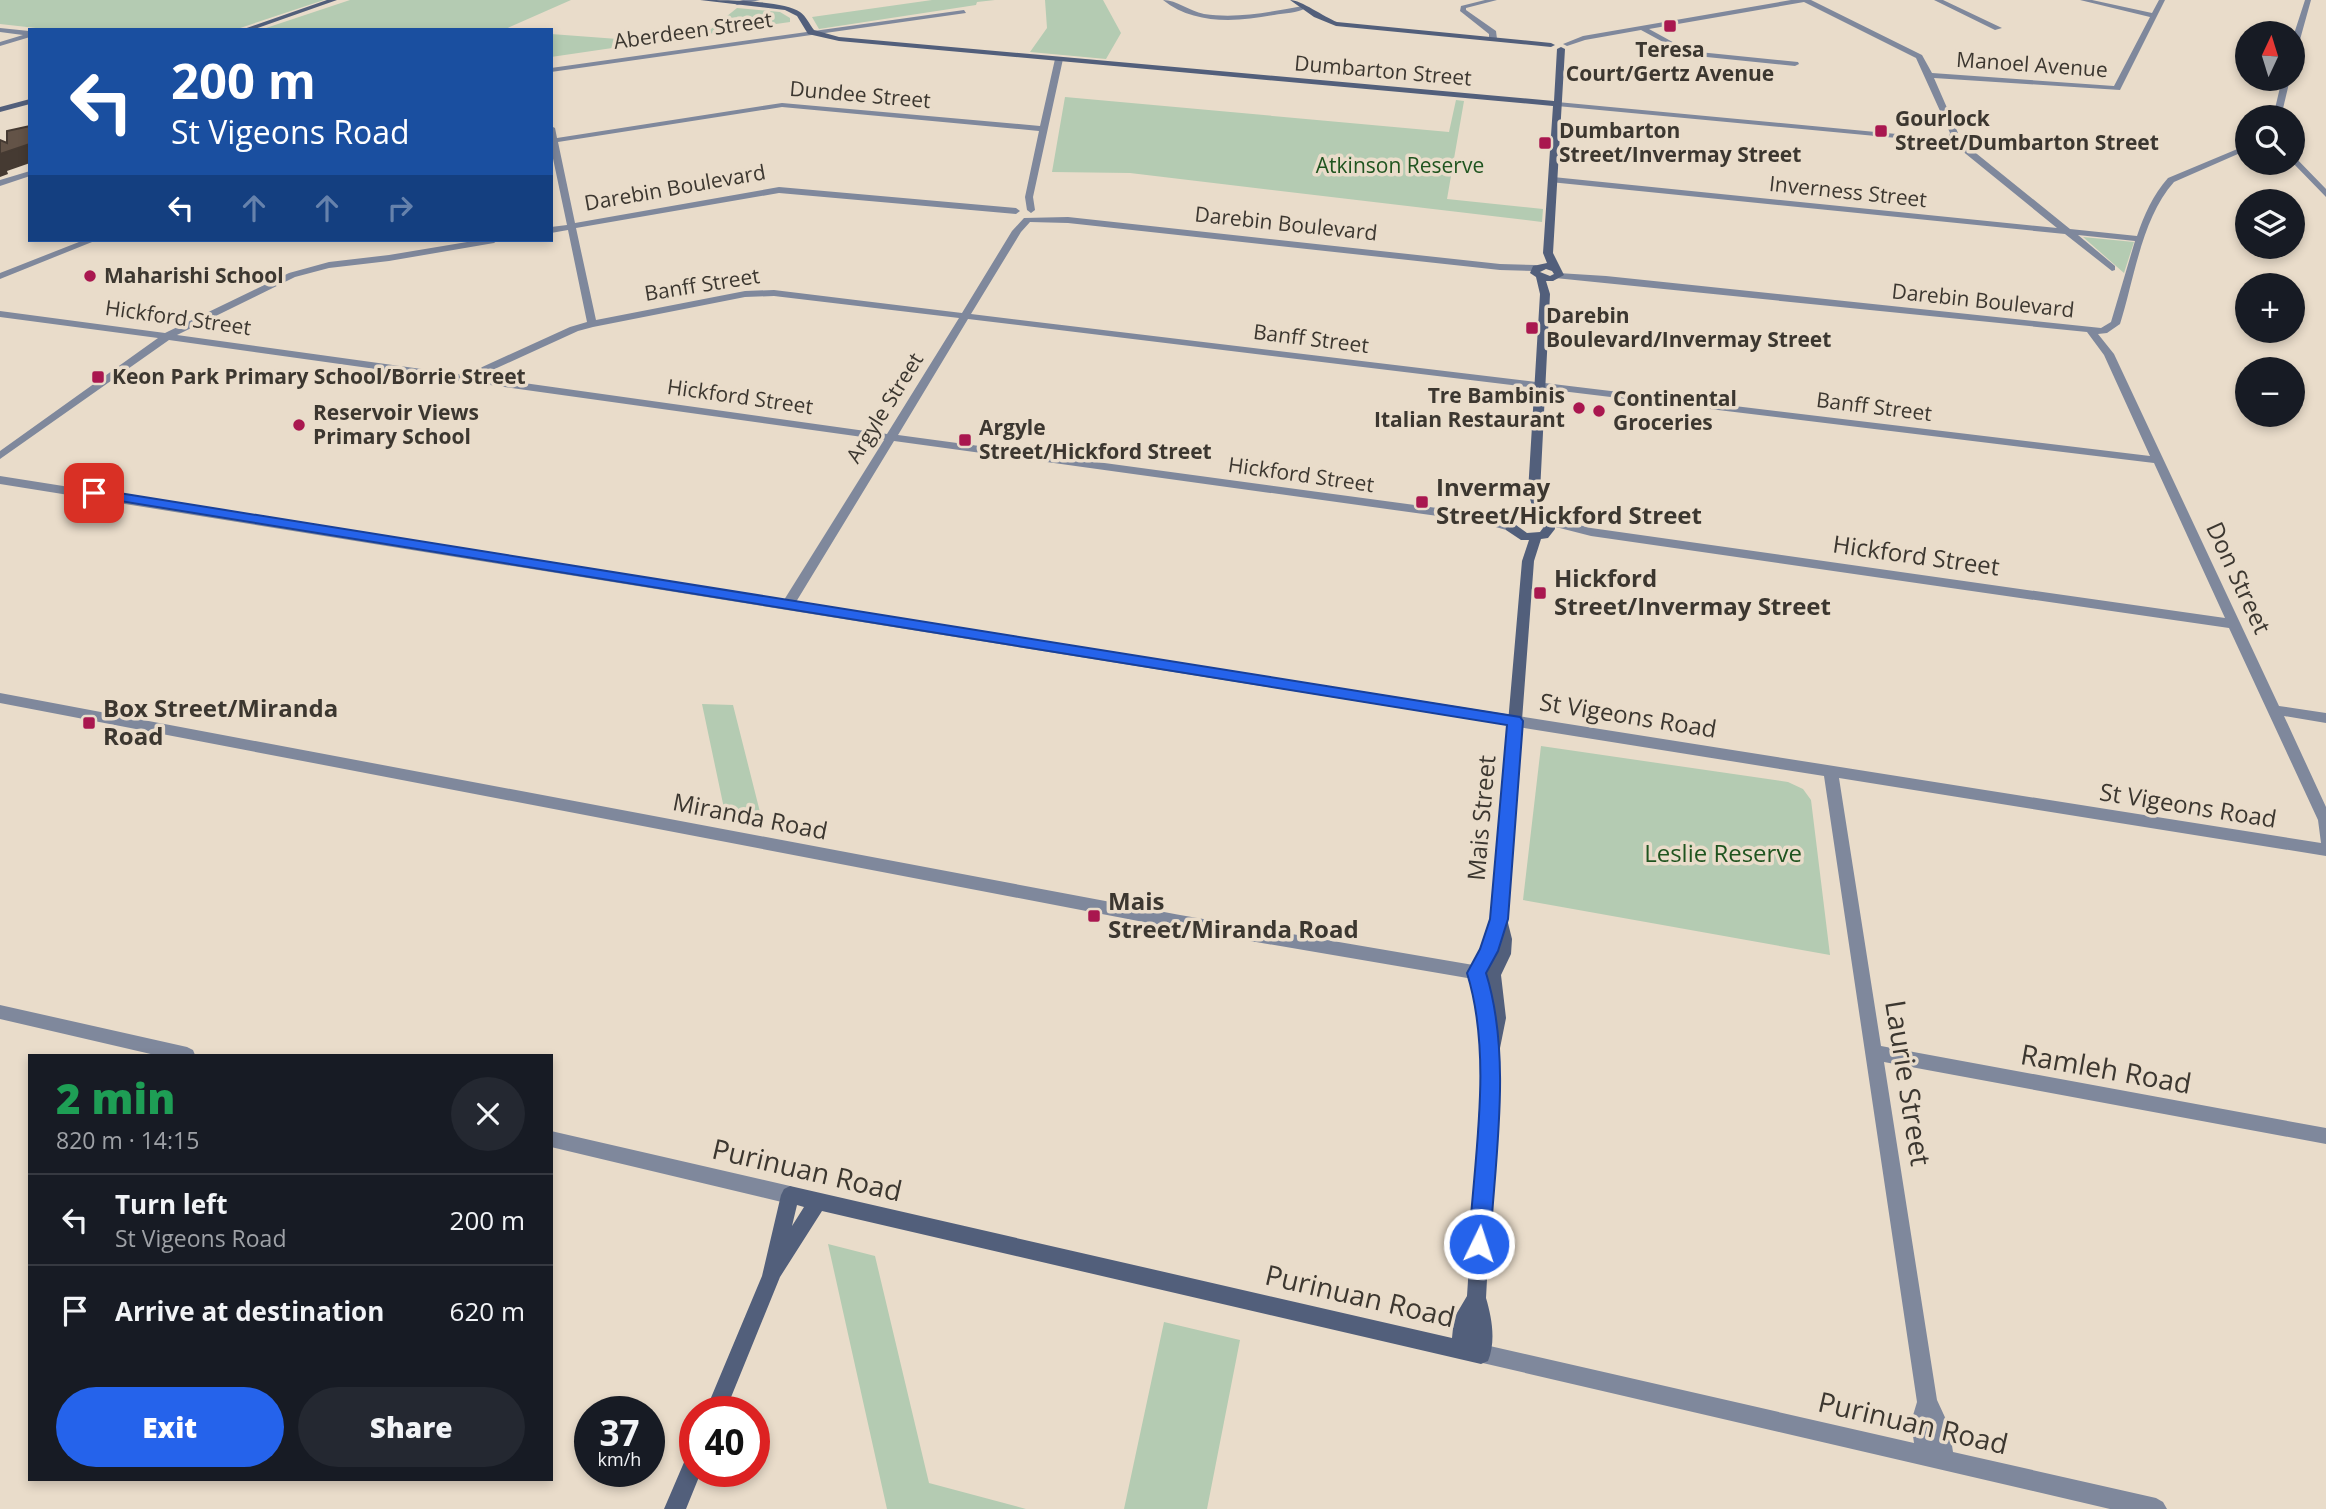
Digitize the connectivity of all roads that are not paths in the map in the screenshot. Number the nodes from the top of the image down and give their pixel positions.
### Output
1 (334, 0) edge
2 (704, 0) edge
3 (757, 0) edge
4 (1166, 0) edge
5 (1293, 0) edge
6 (1494, 0) edge
7 (1805, 0) edge
8 (1937, 0) edge
9 (2083, 0) edge
10 (2162, 0) edge
11 (2308, 0) edge
12 (737, 3) junction
13 (782, 4) edge
14 (1303, 8) junction
15 (964, 12) dead end
16 (2154, 16) junction
17 (2302, 21) edge
18 (250, 28) edge
19 (1643, 28) junction
20 (1998, 28) dead end
21 (0, 30) edge
22 (811, 32) junction
23 (28, 34) edge
24 (28, 35) edge
25 (1493, 39) junction
26 (0, 44) edge
27 (1564, 46) junction
28 (1059, 59) junction
29 (1796, 64) dead end
30 (553, 70) edge
31 (1929, 75) junction
32 (28, 101) edge
33 (1557, 104) junction
34 (0, 110) edge
35 (1043, 129) junction
36 (1952, 138) junction
37 (553, 141) edge
38 (553, 145) edge
39 (2235, 152) edge
40 (2305, 171) edge
41 (28, 174) edge
42 (1553, 180) junction
43 (0, 183) edge
44 (2326, 194) edge
45 (1029, 197) junction
46 (1016, 214) junction
47 (1031, 215) junction
48 (573, 226) junction
49 (553, 230) edge
50 (1017, 231) junction
51 (2067, 232) junction
52 (2140, 239) junction
53 (87, 242) edge
54 (482, 242) edge
55 (1548, 253) junction
56 (2112, 268) dead end
57 (1538, 272) junction
58 (1556, 273) junction
59 (0, 276) edge
60 (1545, 294) junction
61 (0, 314) edge
62 (966, 315) junction
63 (593, 324) junction
64 (2105, 331) junction
65 (2092, 332) junction
66 (169, 335) junction
67 (2109, 354) junction
68 (474, 379) junction
69 (1540, 386) junction
70 (888, 438) junction
71 (3, 456) edge
72 (2158, 460) junction
73 (4, 479) edge
74 (1534, 492) junction
75 (1515, 522) junction
76 (1543, 527) junction
77 (1528, 561) junction
78 (788, 605) junction
79 (2234, 624) junction
80 (0, 698) edge
81 (2274, 710) junction
82 (2326, 718) edge
83 (1515, 721) junction
84 (1831, 773) junction
85 (2325, 822) edge
86 (2326, 839) edge
87 (2326, 850) edge
88 (1485, 974) junction
89 (0, 1012) edge
90 (1876, 1053) junction
91 (183, 1054) edge
92 (2326, 1136) edge
93 (553, 1139) edge
94 (790, 1195) junction
95 (818, 1201) junction
96 (771, 1276) junction
97 (1471, 1351) junction
98 (722, 1396) edge
99 (1935, 1457) junction
100 (684, 1487) edge
101 (675, 1509) edge
102 (2156, 1509) edge

1 - 18 street
2 - 12 street
3 - 12 street
4 - 14 street
5 - 14 street
6 - 25 street
7 - 19 street
7 - 31 street
8 - 20 street
9 - 16 street
10 - 16 street, Manoel Avenue
11 - 17 street
12 - 13 street
13 - 22 street
14 - 25 street
15 - 22 street, Aberdeen Street
16 - 31 street, Manoel Avenue
19 - 27 street
19 - 29 street
21 - 23 street
22 - 28 street, Dumbarton Street
22 - 30 street, Aberdeen Street
24 - 26 street
25 - 27 street
27 - 33 street
28 - 33 street, Dumbarton Street
28 - 35 street
31 - 36 street
32 - 34 street
33 - 36 street, Dumbarton Street
33 - 42 street
35 - 37 street, Dundee Street
35 - 45 street
36 - 51 street
38 - 48 street
39 - 52 street, Darebin Boulevard
40 - 44 street
41 - 43 street
42 - 51 street, Inverness Street
42 - 55 street
45 - 46 street
45 - 47 street
46 - 47 street, Darebin Boulevard
46 - 48 street, Darebin Boulevard
46 - 50 street
47 - 50 street, Argyle Street
47 - 57 street, Darebin Boulevard
48 - 49 street, Darebin Boulevard
48 - 63 street
50 - 62 street, Argyle Street
51 - 52 street, Inverness Street
51 - 56 street
52 - 64 street, Darebin Boulevard
53 - 59 street
54 - 66 street
55 - 57 street
55 - 58 street
57 - 58 street
57 - 60 street
58 - 60 street
58 - 65 street, Darebin Boulevard
60 - 69 street
61 - 66 street, Hickford Street
62 - 63 street, Banff Street
62 - 69 street, Banff Street
62 - 70 street, Argyle Street
63 - 68 street, Banff Street
64 - 65 street, Darebin Boulevard
64 - 67 street, Don Street
65 - 67 street, Don Street
66 - 68 street, Hickford Street
66 - 71 street
67 - 72 street, Don Street
68 - 70 street, Hickford Street
69 - 72 street, Banff Street
69 - 74 street
70 - 75 street, Hickford Street
70 - 78 street, Argyle Street
72 - 79 street, Don Street
73 - 78 street, St Vigeons Road
74 - 75 street
74 - 76 street
75 - 76 street
75 - 76 street
75 - 77 street
76 - 77 street
76 - 79 street, Hickford Street
77 - 83 street, Mais Street
78 - 83 street, St Vigeons Road
79 - 81 street, Don Street
80 - 88 street, Miranda Road
81 - 82 street
81 - 85 street, Don Street
83 - 84 street, St Vigeons Road
83 - 88 street, Mais Street
84 - 87 street, St Vigeons Road
84 - 90 street, Laurie Street
85 - 86 street, Don Street
88 - 97 street, Mais Street
89 - 91 street
90 - 92 street, Ramleh Road
90 - 99 street, Laurie Street
93 - 94 street, Purinuan Road
94 - 95 street, Purinuan Road
94 - 96 street
95 - 96 street
95 - 97 street, Purinuan Road
96 - 98 street
97 - 99 street, Purinuan Road
99 - 102 street, Purinuan Road
100 - 101 street

